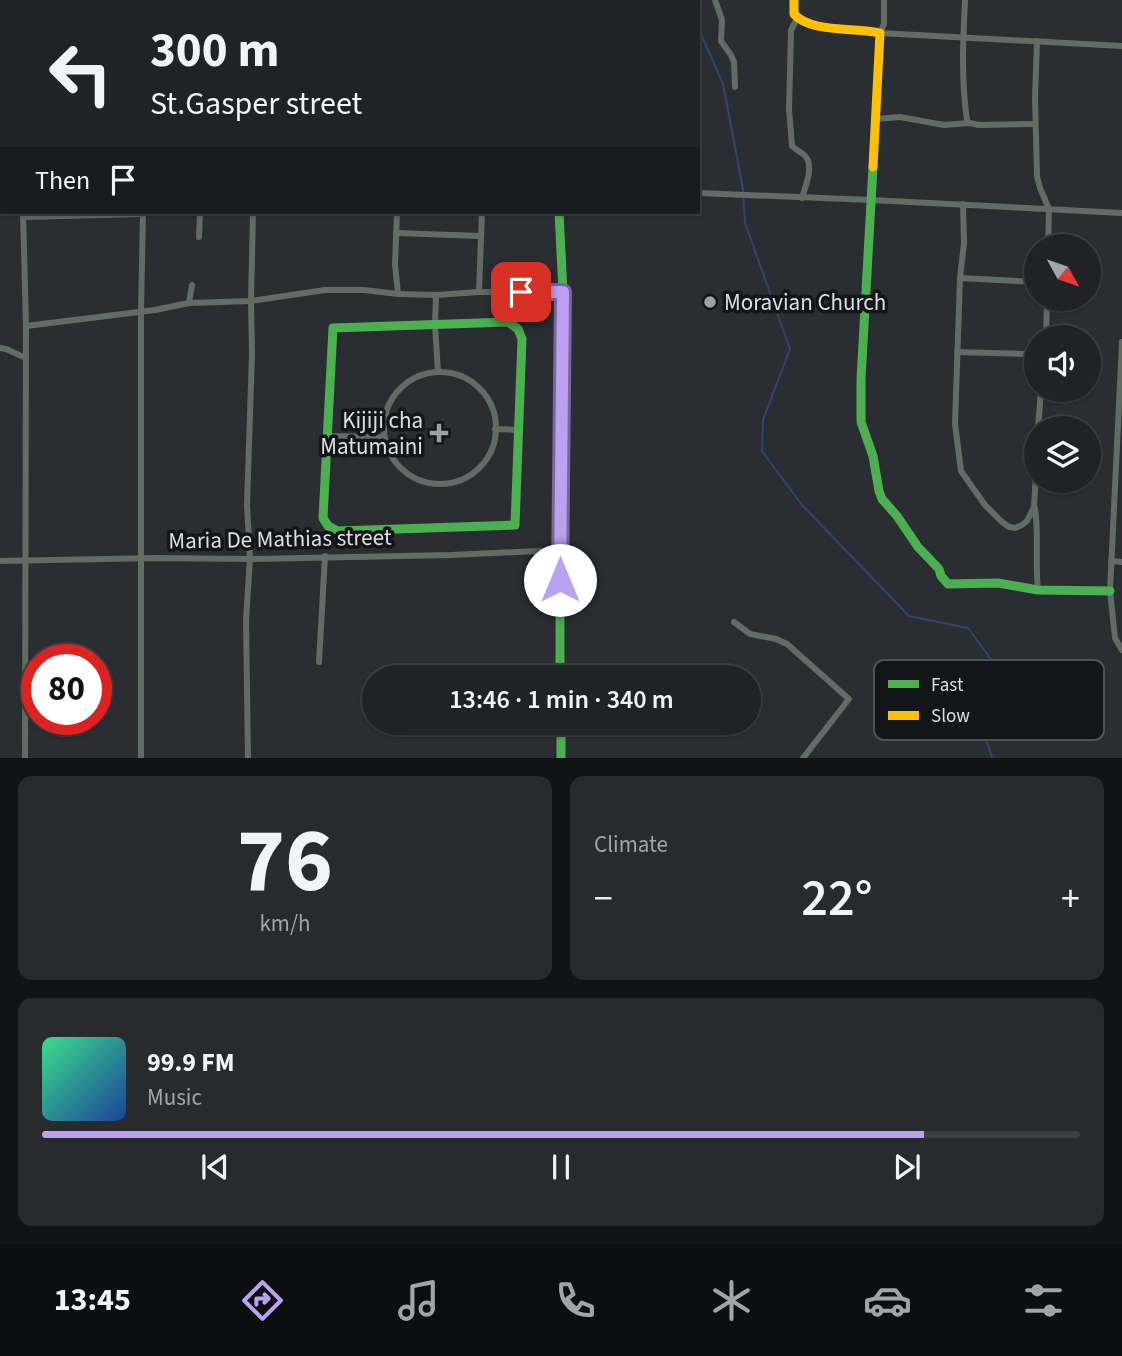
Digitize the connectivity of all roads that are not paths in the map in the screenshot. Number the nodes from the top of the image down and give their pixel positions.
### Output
1 (715, 0) edge
2 (794, 0) edge
3 (884, 0) edge
4 (965, 0) edge
5 (797, 19) junction
6 (880, 33) junction
7 (963, 38) junction
8 (1037, 41) junction
9 (1122, 46) edge
10 (735, 87) dead end
11 (875, 119) junction
12 (969, 123) junction
13 (1035, 124) junction
14 (700, 193) edge
15 (803, 198) junction
16 (871, 200) junction
17 (963, 204) junction
18 (1049, 209) junction
19 (1122, 213) edge
20 (23, 214) edge
21 (143, 214) edge
22 (200, 214) edge
23 (252, 214) edge
24 (397, 214) edge
25 (482, 214) edge
26 (559, 214) edge
27 (396, 233) junction
28 (1048, 234) edge
29 (481, 236) junction
30 (199, 237) dead end
31 (960, 278) junction
32 (1024, 281) edge
33 (192, 285) dead end
34 (479, 292) junction
35 (563, 292) junction
36 (398, 294) junction
37 (436, 295) junction
38 (251, 301) junction
39 (188, 303) junction
40 (141, 312) junction
41 (435, 325) junction
42 (26, 326) junction
43 (1122, 342) edge
44 (0, 348) edge
45 (957, 352) junction
46 (1024, 354) edge
47 (26, 358) junction
48 (438, 372) junction
49 (495, 429) junction
50 (520, 430) junction
51 (328, 436) junction
52 (384, 437) junction
53 (1035, 493) edge
54 (1034, 506) junction
55 (560, 550) junction
56 (325, 556) junction
57 (141, 559) junction
58 (250, 559) junction
59 (0, 561) edge
60 (27, 561) junction
61 (1111, 561) junction
62 (1122, 562) edge
63 (1038, 590) junction
64 (1110, 591) junction
65 (734, 622) dead end
66 (1122, 650) edge
67 (319, 662) dead end
68 (560, 665) edge
69 (561, 735) edge
70 (25, 758) edge
71 (141, 758) edge
72 (248, 758) edge
73 (561, 758) edge
74 (803, 758) edge

1 - 10 street
2 - 5 main road
3 - 6 street
4 - 7 street
5 - 6 main road
5 - 15 street
6 - 7 street
6 - 11 main road
7 - 8 street
7 - 12 street
8 - 9 street
8 - 13 street
11 - 12 street
11 - 16 main road
12 - 13 street
13 - 18 street
14 - 15 street
15 - 16 street
16 - 17 street
16 - 63 main road
17 - 18 street
17 - 31 street
18 - 19 street
18 - 28 street
20 - 42 street
21 - 40 street
22 - 30 street
23 - 38 street
24 - 27 street
25 - 29 street
26 - 35 main road
27 - 29 street
27 - 36 street
29 - 34 street
31 - 32 street
31 - 45 street
33 - 39 street
34 - 35 street
34 - 37 street
35 - 55 main road
36 - 37 street
36 - 38 street
37 - 41 street
38 - 39 street
38 - 58 street
39 - 40 street
40 - 42 street
40 - 57 street
41 - 48 street
41 - 50 main road
41 - 51 main road
42 - 47 street
43 - 61 street
44 - 47 street
45 - 46 street
45 - 54 street
47 - 60 street
48 - 49 street
48 - 52 street
49 - 50 street
49 - 52 street
50 - 51 main road
51 - 52 street
53 - 54 street
54 - 63 street
55 - 56 street, Maria De Mathias street
55 - 68 main road
56 - 58 street, Maria De Mathias street
56 - 67 street
57 - 58 street, Maria De Mathias street
57 - 60 street, Maria De Mathias street
57 - 71 street
58 - 72 street
59 - 60 street, Maria De Mathias street
60 - 70 street
61 - 62 street
61 - 64 street
63 - 64 main road
64 - 66 street
65 - 74 street
69 - 73 main road

